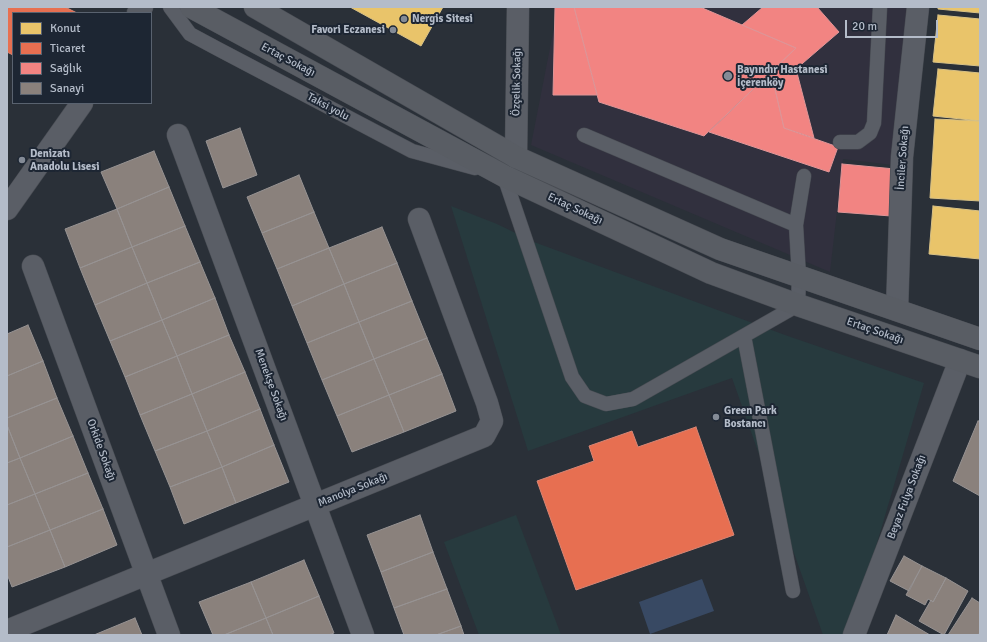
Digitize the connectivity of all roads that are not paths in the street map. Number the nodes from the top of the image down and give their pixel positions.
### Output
1 (170, 7) edge
2 (191, 7) edge
3 (255, 7) edge
4 (518, 7) edge
5 (880, 7) edge
6 (918, 7) edge
7 (81, 104) edge
8 (178, 135) dead end
9 (584, 135) dead end
10 (840, 142) dead end
11 (516, 157) junction
12 (504, 176) junction
13 (804, 176) dead end
14 (7, 209) edge
15 (418, 219) dead end
16 (796, 225) junction
17 (33, 266) dead end
18 (799, 277) junction
19 (798, 305) junction
20 (897, 310) junction
21 (744, 336) junction
22 (980, 339) edge
23 (960, 360) junction
24 (980, 367) edge
25 (315, 506) junction
26 (147, 574) junction
27 (793, 591) dead end
28 (7, 631) edge
29 (169, 635) edge
30 (363, 635) edge
31 (854, 635) edge

1 - 12 lane, Taksi yolu
2 - 12 street, Ertaç Sokağı
3 - 11 street, Ertaç Sokağı
4 - 11 street, Özçelik Sokağı
5 - 10 lane
6 - 20 street, İnciler Sokağı
7 - 14 street
8 - 25 street, Menekşe Sokağı
9 - 16 lane
11 - 18 street, Ertaç Sokağı
12 - 19 street, Ertaç Sokağı
12 - 21 lane
13 - 16 lane
15 - 25 street, Manolya Sokağı
16 - 18 lane
17 - 26 street, Orkide Sokağı
18 - 19 lane
18 - 20 street, Ertaç Sokağı
19 - 21 lane
19 - 23 street, Ertaç Sokağı
20 - 22 street, Ertaç Sokağı
21 - 27 lane
23 - 24 street, Ertaç Sokağı
23 - 31 street, Beyaz Fulya Sokağı
25 - 26 street, Manolya Sokağı
25 - 30 street, Menekşe Sokağı
26 - 28 street, Manolya Sokağı
26 - 29 street, Orkide Sokağı

